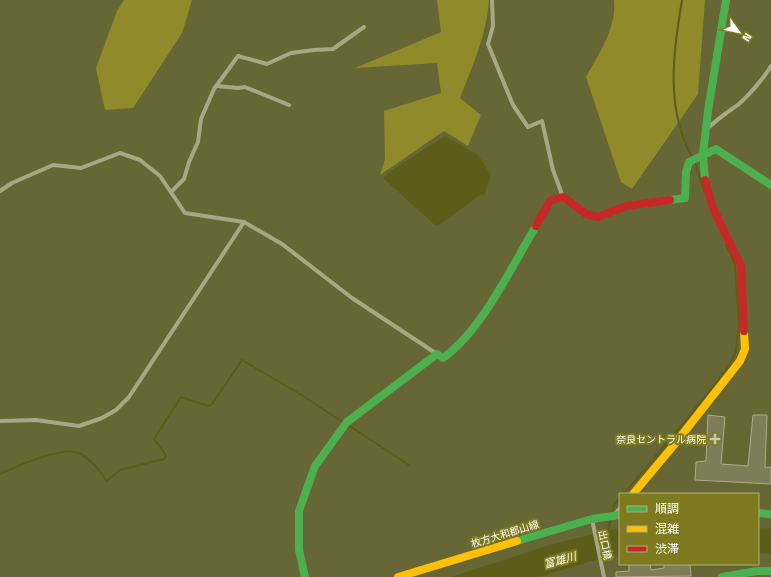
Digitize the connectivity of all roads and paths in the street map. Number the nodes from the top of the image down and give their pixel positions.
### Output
1 (492, 0) edge
2 (726, 0) edge
3 (364, 27) dead end
4 (771, 66) edge
5 (217, 86) junction
6 (289, 105) dead end
7 (706, 131) junction
8 (703, 154) junction
9 (771, 185) edge
10 (0, 191) edge
11 (171, 192) junction
12 (563, 197) junction
13 (244, 222) junction
14 (437, 354) junction
15 (0, 421) edge
16 (634, 493) edge
17 (759, 513) edge
18 (771, 514) edge
19 (616, 516) edge
20 (592, 523) junction
21 (771, 571) edge
22 (305, 577) edge
23 (400, 577) edge
24 (604, 577) edge
25 (722, 577) edge

1 - 12 street
2 - 7 street
3 - 5 street
4 - 7 street
5 - 6 street
5 - 11 street
7 - 8 street
8 - 9 street
8 - 12 street
8 - 16 street
10 - 11 street
11 - 13 street
12 - 14 street
13 - 14 street
13 - 15 street
14 - 22 street
17 - 18 street
19 - 20 street, 枚方大和郡山線
20 - 23 street, 枚方大和郡山線
20 - 24 street, 出口橋
21 - 25 street

